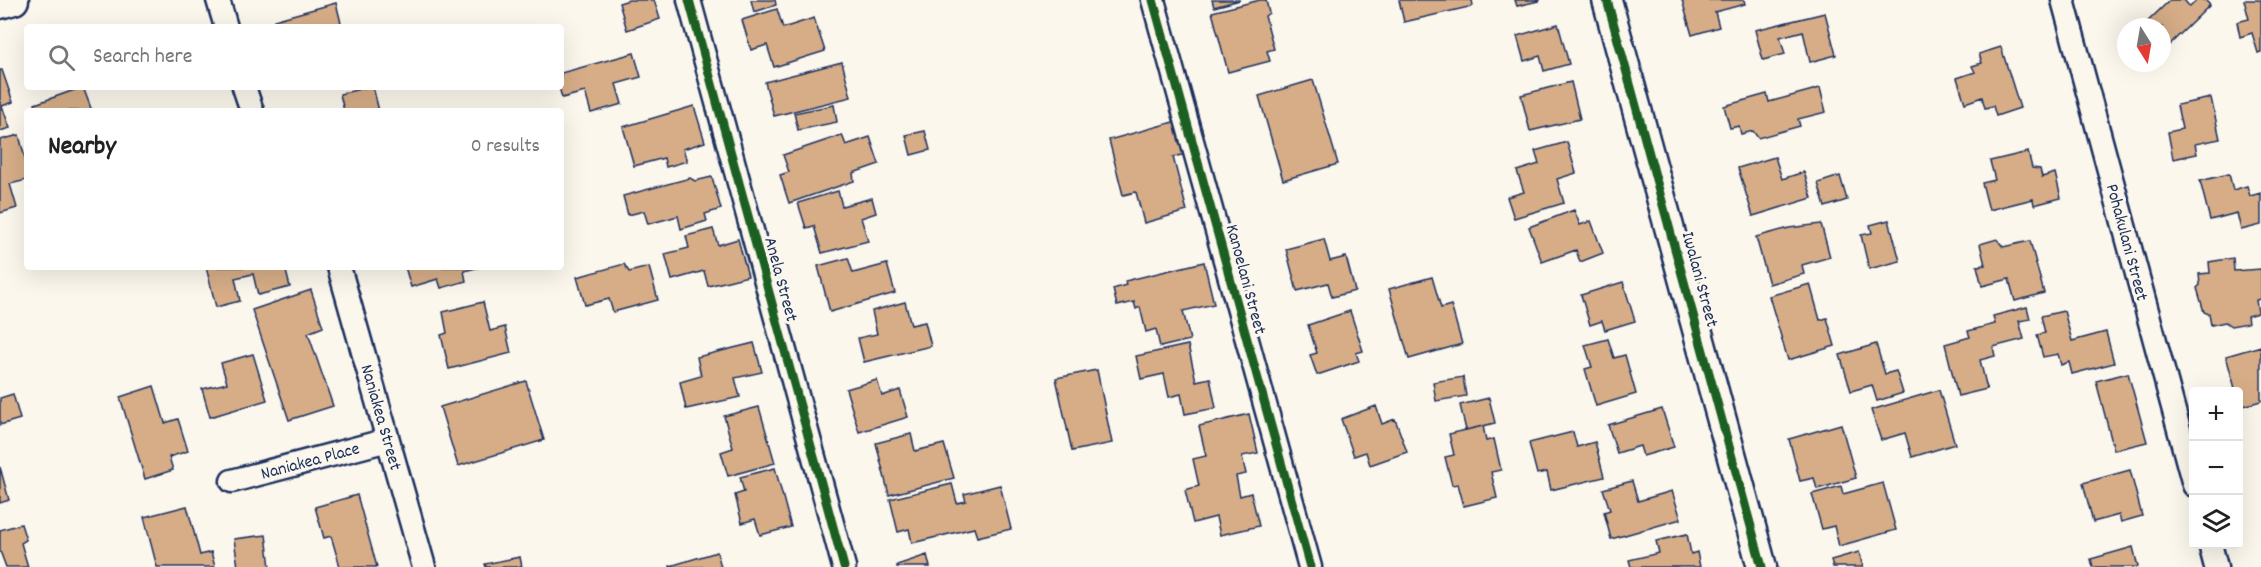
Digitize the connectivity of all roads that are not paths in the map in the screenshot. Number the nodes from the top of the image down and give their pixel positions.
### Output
1 (14, 0) edge
2 (218, 0) edge
3 (689, 0) edge
4 (1153, 0) edge
5 (1607, 0) edge
6 (2063, 0) edge
7 (0, 4) edge
8 (225, 24) edge
9 (245, 90) edge
10 (251, 108) edge
11 (340, 270) edge
12 (388, 440) junction
13 (2189, 469) edge
14 (232, 481) dead end
15 (2211, 549) edge
16 (424, 567) edge
17 (844, 567) edge
18 (1310, 567) edge
19 (1762, 567) edge
20 (2216, 567) edge

1 - 7 street
2 - 8 street
3 - 17 street, Anela Street
4 - 18 street, Kanoelani Street
5 - 19 street, Iwalani Street
6 - 13 street, Pohakulani Street
9 - 10 street
11 - 12 street, Naniakea Street
12 - 14 street, Naniakea Place
12 - 16 street, Naniakea Street
15 - 20 street

